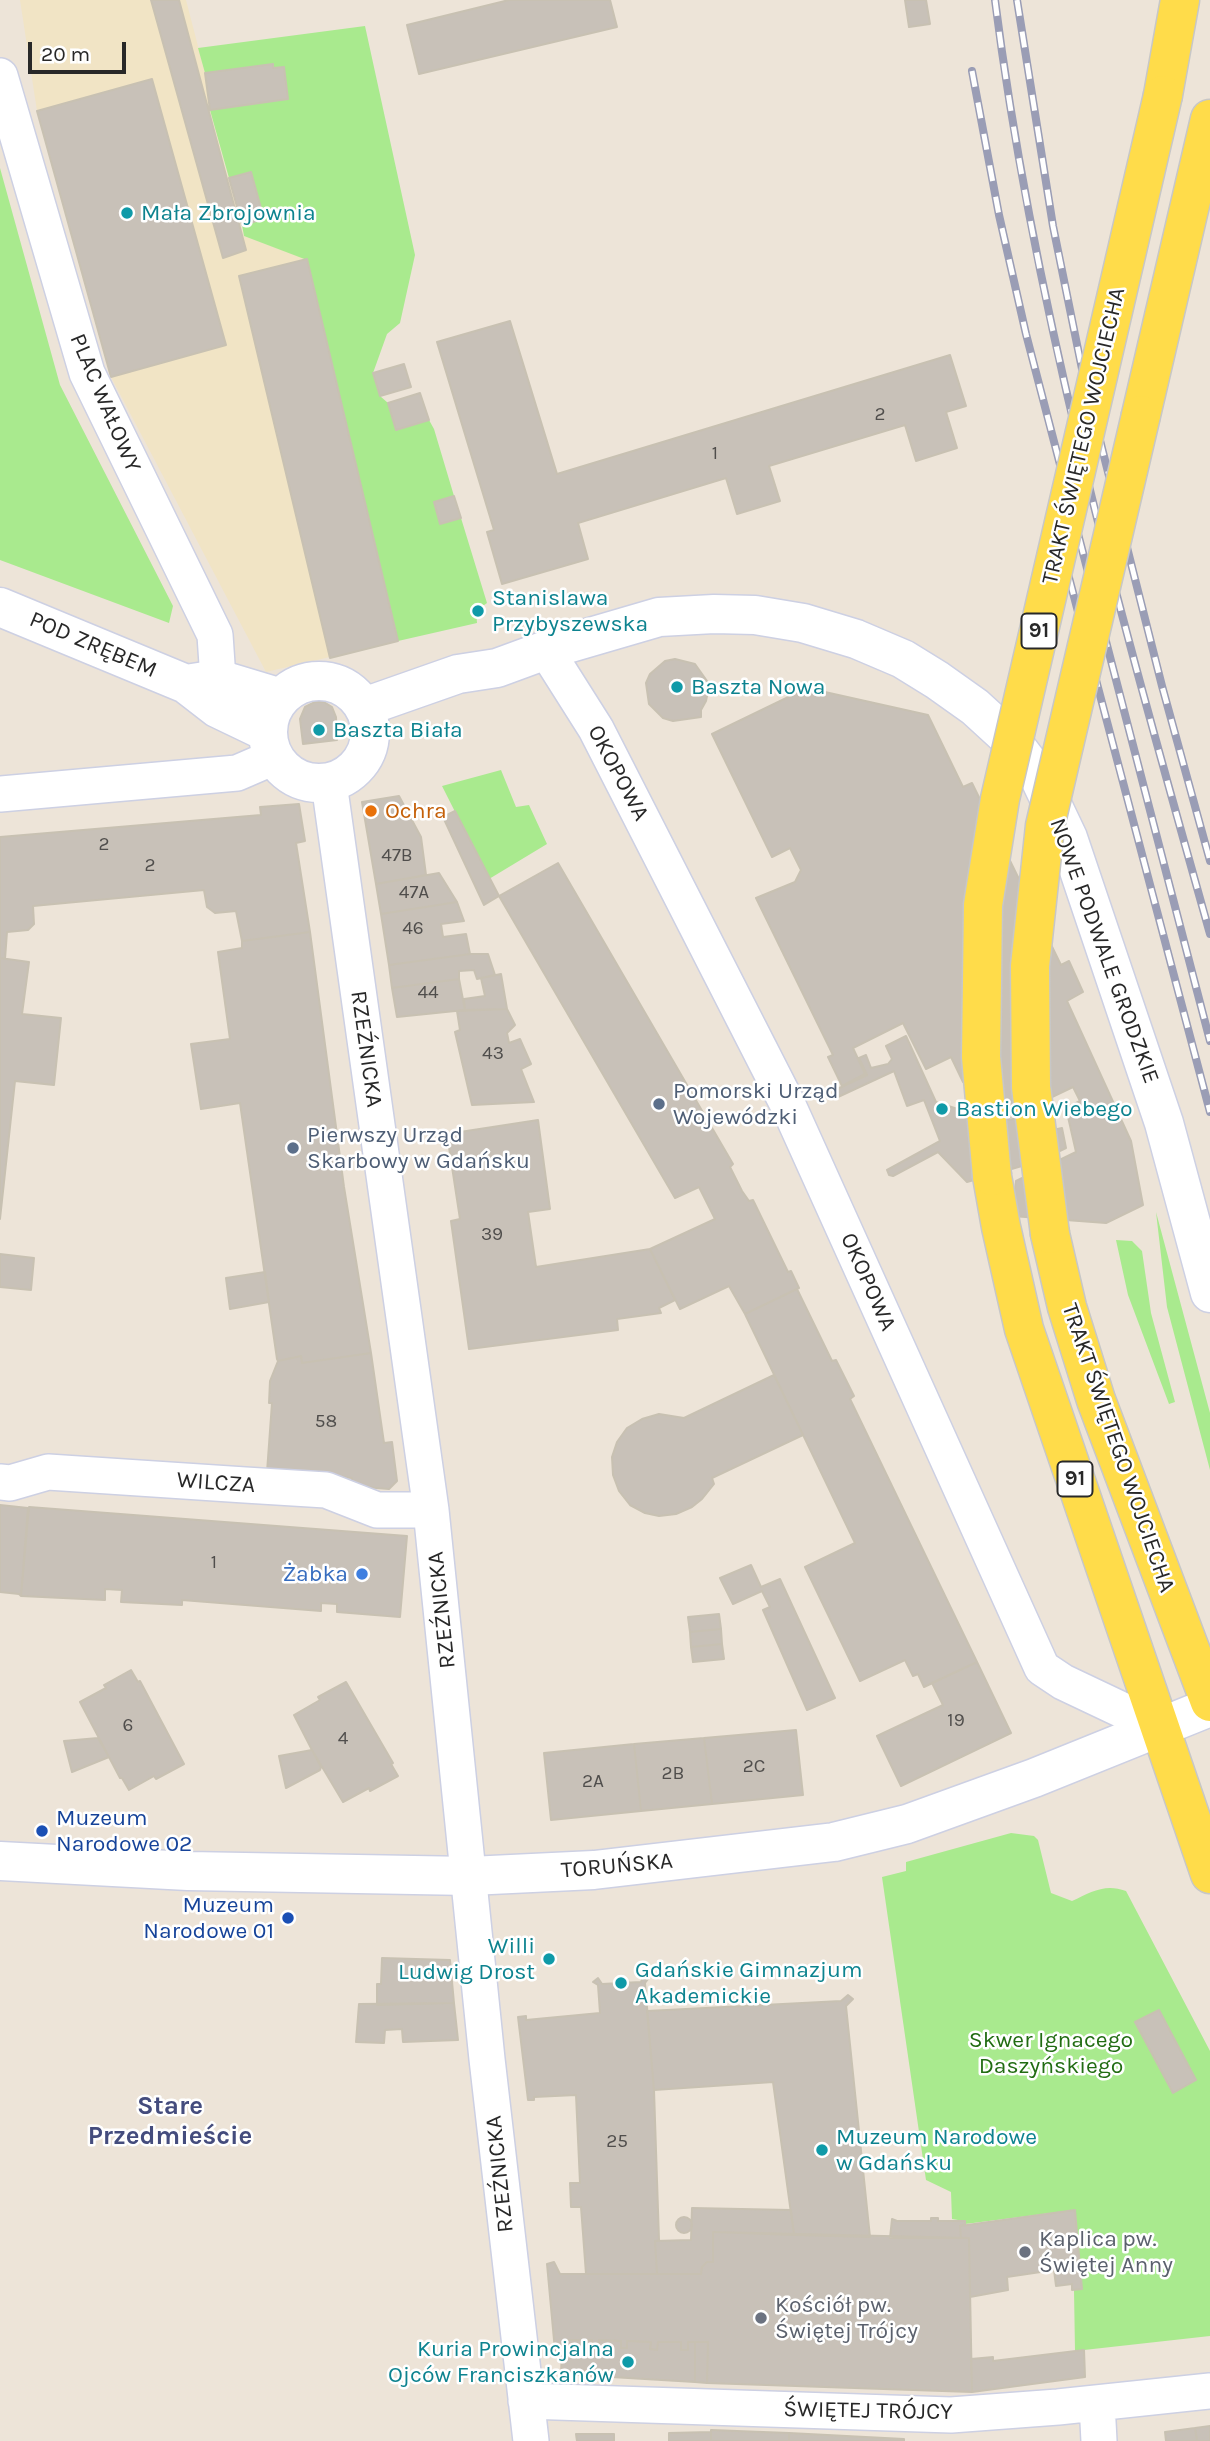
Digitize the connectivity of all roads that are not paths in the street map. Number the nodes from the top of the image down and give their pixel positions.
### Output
1 (1180, 0) edge
2 (0, 76) edge
3 (1210, 119) edge
4 (0, 607) edge
5 (546, 650) junction
6 (202, 682) junction
7 (367, 717) junction
8 (274, 729) junction
9 (328, 783) junction
10 (0, 794) edge
11 (1210, 1293) edge
12 (5, 1482) edge
13 (431, 1510) junction
14 (1210, 1702) edge
15 (1210, 1707) edge
16 (1160, 1728) junction
17 (0, 1861) edge
18 (1210, 1874) edge
19 (470, 1876) junction
20 (1210, 2391) edge
21 (526, 2401) junction
22 (1097, 2403) junction
23 (531, 2441) edge
24 (1099, 2441) edge

1 - 16 main road, TRAKT ŚWIĘTEGO WOJCIECHA / 91, bridge
2 - 6 street, PLAC WAŁOWY
3 - 14 main road, TRAKT ŚWIĘTEGO WOJCIECHA / 91, bridge
4 - 6 street, POD ZRĘBEM
5 - 7 street, NOWE PODWALE GRODZKIE
5 - 11 street, NOWE PODWALE GRODZKIE
5 - 16 street, OKOPOWA
6 - 8 street, POD ZRĘBEM
7 - 8 street
7 - 9 street
8 - 9 street
8 - 10 street
9 - 13 street, RZEŹNICKA
12 - 13 street, WILCZA
13 - 19 street, RZEŹNICKA
15 - 16 street, TORUŃSKA
16 - 18 main road, 91
16 - 19 street, TORUŃSKA
17 - 19 street, TORUŃSKA
19 - 21 street, RZEŹNICKA
20 - 22 street, ŚWIĘTEJ TRÓJCY
21 - 22 street, ŚWIĘTEJ TRÓJCY
21 - 23 street, RZEŹNICKA
22 - 24 street

